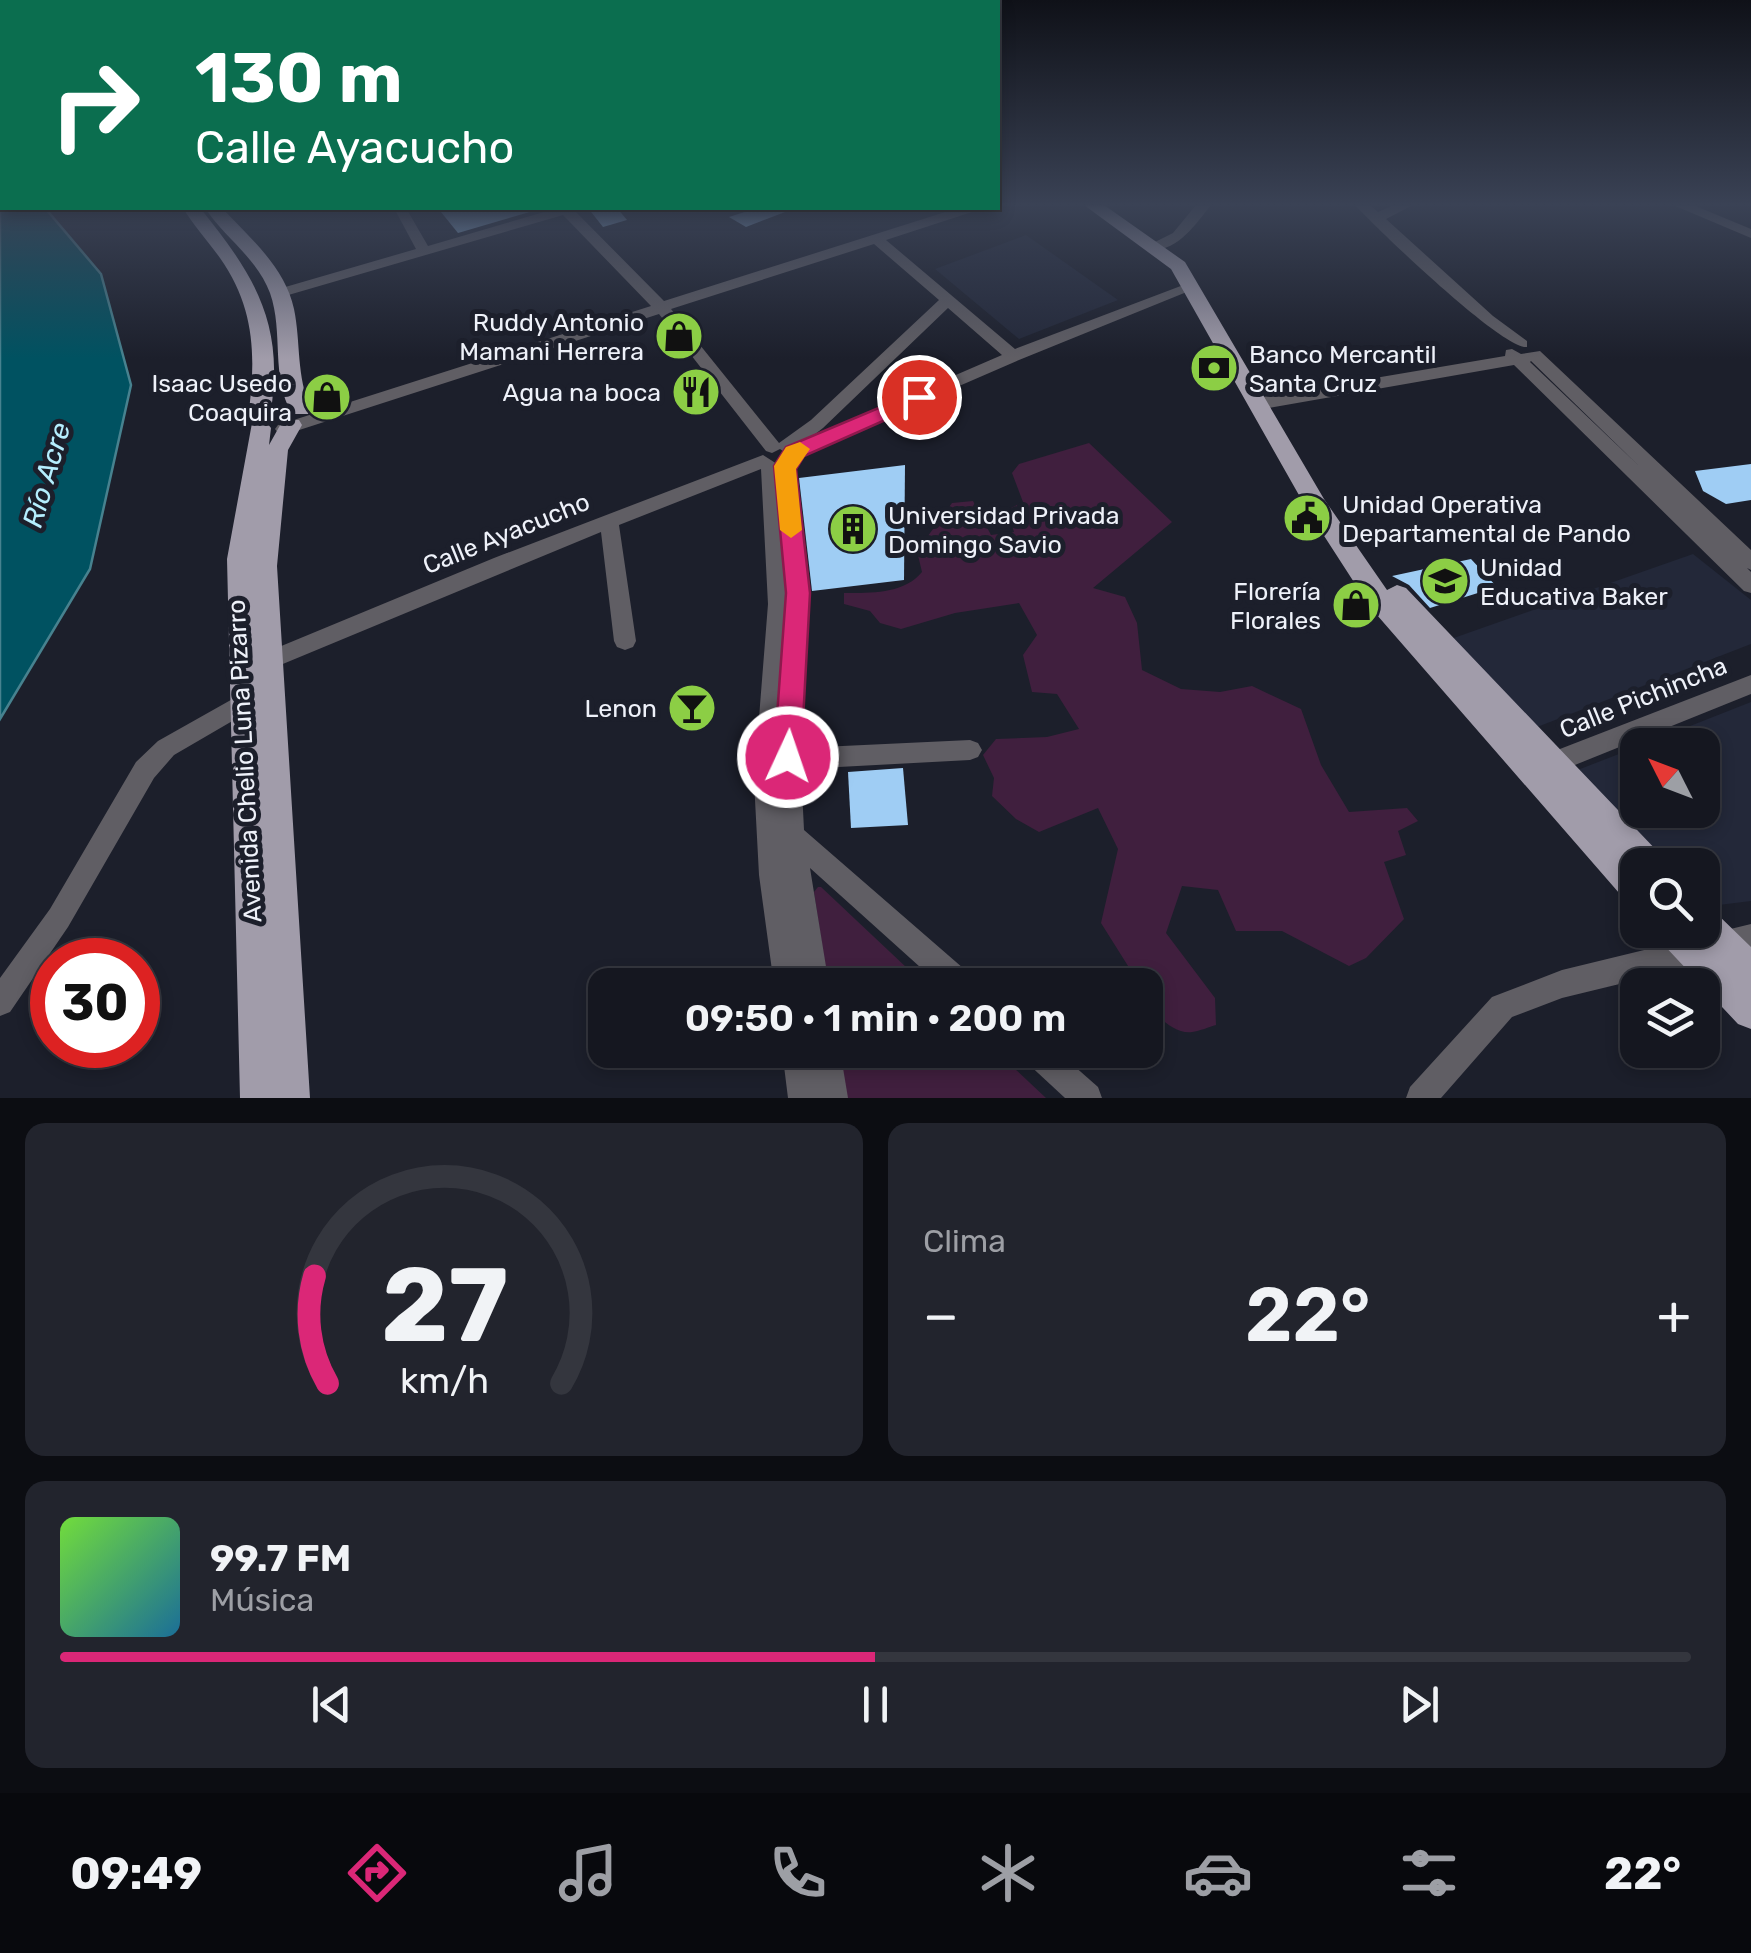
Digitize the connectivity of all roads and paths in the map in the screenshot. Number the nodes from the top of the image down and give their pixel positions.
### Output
1 (234, 256) edge
2 (255, 256) edge
3 (409, 256) edge
4 (612, 256) edge
5 (821, 256) edge
6 (898, 256) edge
7 (1170, 256) edge
8 (1178, 256) edge
9 (1419, 256) edge
10 (1191, 287) junction
11 (280, 294) junction
12 (949, 299) junction
13 (663, 309) junction
14 (1013, 356) junction
15 (1517, 356) junction
16 (1263, 403) junction
17 (284, 418) junction
18 (778, 457) junction
19 (609, 522) junction
20 (1751, 562) edge
21 (1751, 585) edge
22 (625, 641) dead end
23 (270, 660) junction
24 (1751, 684) edge
25 (245, 702) junction
26 (970, 750) dead end
27 (788, 758) junction
28 (1555, 762) junction
29 (780, 830) junction
30 (1634, 848) edge
31 (1620, 870) edge
32 (1720, 947) edge
33 (1677, 948) edge
34 (1715, 948) edge
35 (787, 968) edge
36 (811, 968) edge
37 (941, 968) edge
38 (1751, 971) edge
39 (0, 1002) edge
40 (1751, 1011) edge
41 (800, 1068) edge
42 (828, 1068) edge
43 (1054, 1068) edge
44 (259, 1098) edge
45 (291, 1098) edge
46 (804, 1098) edge
47 (832, 1098) edge
48 (1087, 1098) edge
49 (1421, 1098) edge

1 - 17 main road, Avenida Chelio Luna Pizarro
2 - 11 main road, Avenida Chelio Luna Pizarro
3 - 11 street
4 - 13 street
5 - 13 street
6 - 12 street
7 - 10 main road
8 - 16 main road
9 - 15 street
10 - 14 street, Calle Ayacucho
10 - 16 main road
11 - 17 main road, Avenida Chelio Luna Pizarro
12 - 14 street
12 - 18 street
13 - 17 street
13 - 18 street
14 - 18 street, Calle Ayacucho
15 - 16 street
15 - 20 street
15 - 21 street
16 - 28 main road
16 - 31 main road
17 - 23 main road, Avenida Chelio Luna Pizarro
17 - 25 main road, Avenida Chelio Luna Pizarro
18 - 19 street, Calle Ayacucho
18 - 27 street
18 - 29 street
19 - 22 street
19 - 23 street, Calle Ayacucho
23 - 45 main road, Avenida Chelio Luna Pizarro
24 - 28 street, Calle Pichincha
25 - 39 street
25 - 44 main road, Avenida Chelio Luna Pizarro
26 - 27 street
27 - 29 street
28 - 30 main road
29 - 35 street
29 - 36 street
29 - 37 street
32 - 38 main road
33 - 49 street
34 - 40 main road
41 - 46 street
42 - 47 street
43 - 48 street

